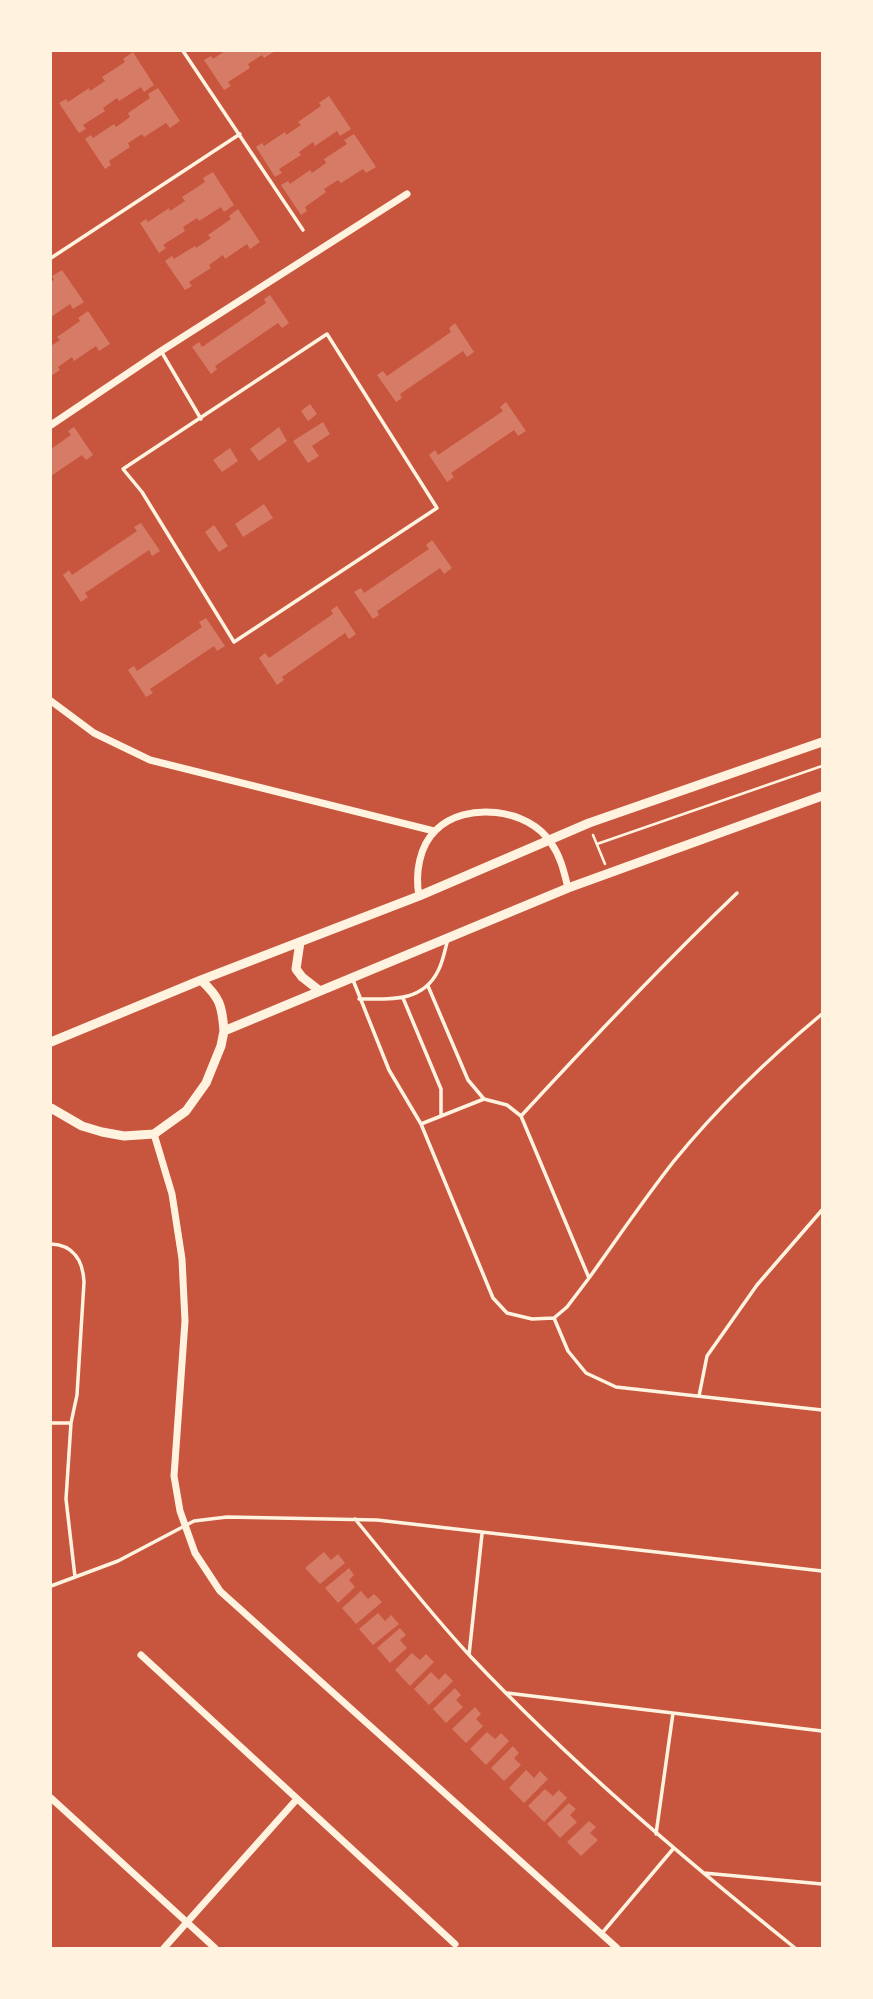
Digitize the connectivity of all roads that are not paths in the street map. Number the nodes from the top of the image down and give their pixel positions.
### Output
1 (183, 51) edge
2 (240, 134) junction
3 (407, 194) dead end
4 (303, 230) dead end
5 (51, 258) edge
6 (161, 351) junction
7 (201, 419) junction
8 (51, 425) edge
9 (51, 701) edge
10 (822, 742) edge
11 (822, 796) edge
12 (434, 831) junction
13 (550, 841) junction
14 (568, 888) junction
15 (737, 893) dead end
16 (419, 896) junction
17 (448, 938) junction
18 (300, 942) junction
19 (352, 978) junction
20 (201, 980) junction
21 (428, 986) junction
22 (320, 991) junction
23 (403, 998) junction
24 (359, 999) junction
25 (822, 1014) edge
26 (224, 1031) junction
27 (51, 1042) edge
28 (484, 1099) junction
29 (51, 1108) edge
30 (441, 1116) junction
31 (521, 1116) junction
32 (421, 1124) junction
33 (154, 1134) junction
34 (822, 1210) edge
35 (51, 1244) edge
36 (589, 1278) junction
37 (554, 1318) junction
38 (699, 1396) junction
39 (822, 1410) edge
40 (51, 1423) edge
41 (71, 1423) junction
42 (355, 1518) junction
43 (482, 1534) junction
44 (822, 1571) edge
45 (75, 1577) junction
46 (51, 1586) edge
47 (141, 1655) dead end
48 (469, 1655) junction
49 (505, 1693) junction
50 (673, 1713) junction
51 (822, 1731) edge
52 (51, 1798) edge
53 (297, 1800) junction
54 (656, 1834) junction
55 (673, 1849) junction
56 (702, 1873) junction
57 (822, 1884) edge
58 (188, 1923) junction
59 (601, 1934) junction
60 (456, 1944) dead end
61 (164, 1948) edge
62 (215, 1948) edge
63 (617, 1948) edge
64 (795, 1948) edge

1 - 2 lane
2 - 4 lane
2 - 5 lane
3 - 6 street
6 - 7 lane
6 - 8 street
7 - 7 lane
9 - 12 street
10 - 13 street
11 - 14 street
12 - 13 street
12 - 16 street
13 - 14 street
13 - 16 street
14 - 17 street
15 - 31 lane
16 - 18 street
17 - 19 street
17 - 21 lane
18 - 20 street
18 - 22 street
19 - 22 street
19 - 24 lane
20 - 26 street
20 - 27 street
21 - 23 lane
21 - 28 lane
22 - 26 street
23 - 24 lane
23 - 30 lane
24 - 32 lane
25 - 36 lane
26 - 33 street
28 - 30 lane
28 - 31 lane
29 - 33 street
30 - 32 lane
31 - 36 lane
32 - 37 lane
33 - 59 street
34 - 38 lane
35 - 41 lane
36 - 37 lane
37 - 38 lane
38 - 39 lane
40 - 41 lane
41 - 45 lane
42 - 43 lane
42 - 45 lane
42 - 48 lane
43 - 44 lane
43 - 48 lane
45 - 46 lane
47 - 53 street
48 - 49 lane
49 - 50 lane
49 - 54 lane
50 - 51 lane
50 - 54 lane
52 - 58 street
53 - 58 street
53 - 60 street
54 - 55 lane
55 - 56 lane
55 - 59 lane
56 - 57 lane
56 - 64 lane
58 - 61 street
58 - 62 street
59 - 63 street

